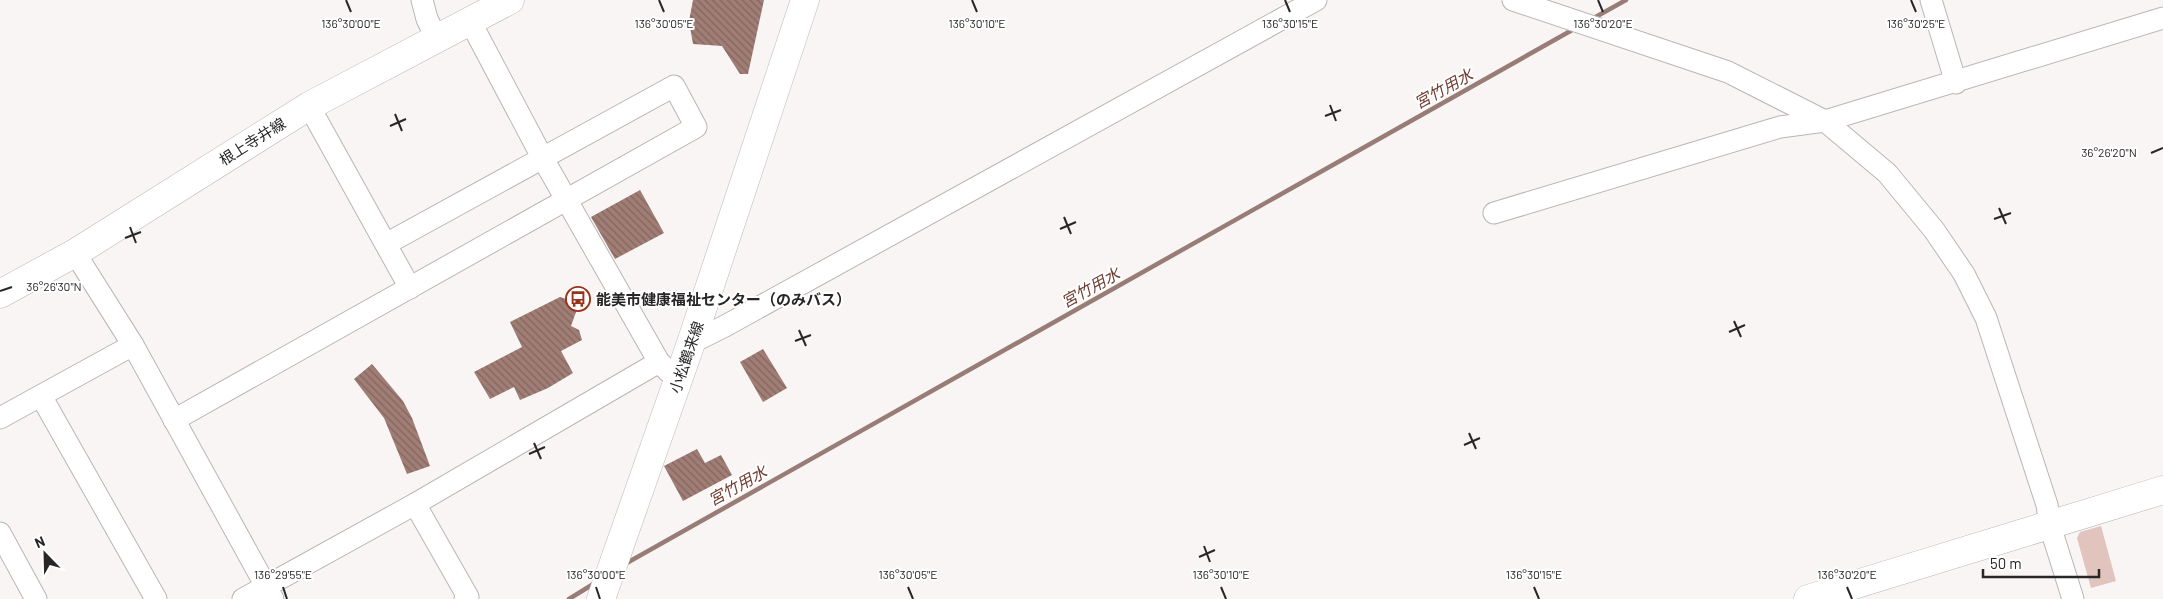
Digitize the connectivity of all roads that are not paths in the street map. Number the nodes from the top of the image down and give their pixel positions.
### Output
1 (422, 0) edge
2 (805, 0) edge
3 (1316, 0) edge
4 (1513, 0) edge
5 (1931, 0) edge
6 (504, 2) edge
7 (2163, 18) edge
8 (470, 21) junction
9 (436, 37) junction
10 (1956, 82) junction
11 (309, 106) junction
12 (1824, 121) junction
13 (542, 157) junction
14 (566, 198) junction
15 (1494, 213) dead end
16 (386, 244) junction
17 (75, 253) junction
18 (410, 288) junction
19 (0, 294) edge
20 (691, 343) junction
21 (133, 345) junction
22 (668, 371) junction
23 (41, 396) junction
24 (0, 418) edge
25 (174, 420) junction
26 (2163, 490) edge
27 (415, 504) junction
28 (2050, 526) junction
29 (0, 533) edge
30 (270, 593) edge
31 (603, 594) edge
32 (36, 599) edge
33 (156, 599) edge
34 (243, 599) edge
35 (465, 599) edge
36 (1808, 599) edge
37 (2073, 599) edge

1 - 9 street
2 - 20 main road, 小松鶴来線
3 - 20 street
4 - 12 street
5 - 10 street
6 - 8 main road, 根上寺井線
7 - 10 street
8 - 9 main road, 根上寺井線
8 - 13 street
9 - 11 main road, 根上寺井線
10 - 12 street
11 - 16 street
11 - 17 main road, 根上寺井線
12 - 15 street
12 - 28 street
13 - 14 street
13 - 14 street
13 - 16 street
14 - 18 street
14 - 22 street
16 - 18 street
17 - 19 main road, 根上寺井線
17 - 21 street
18 - 25 street
20 - 22 main road, 小松鶴来線
21 - 23 street
21 - 25 street
22 - 27 street
22 - 31 main road, 小松鶴来線
23 - 24 street
23 - 33 street
25 - 30 street
26 - 28 main road
27 - 30 street
27 - 35 street
28 - 36 main road
28 - 37 street
29 - 32 street
30 - 34 street

